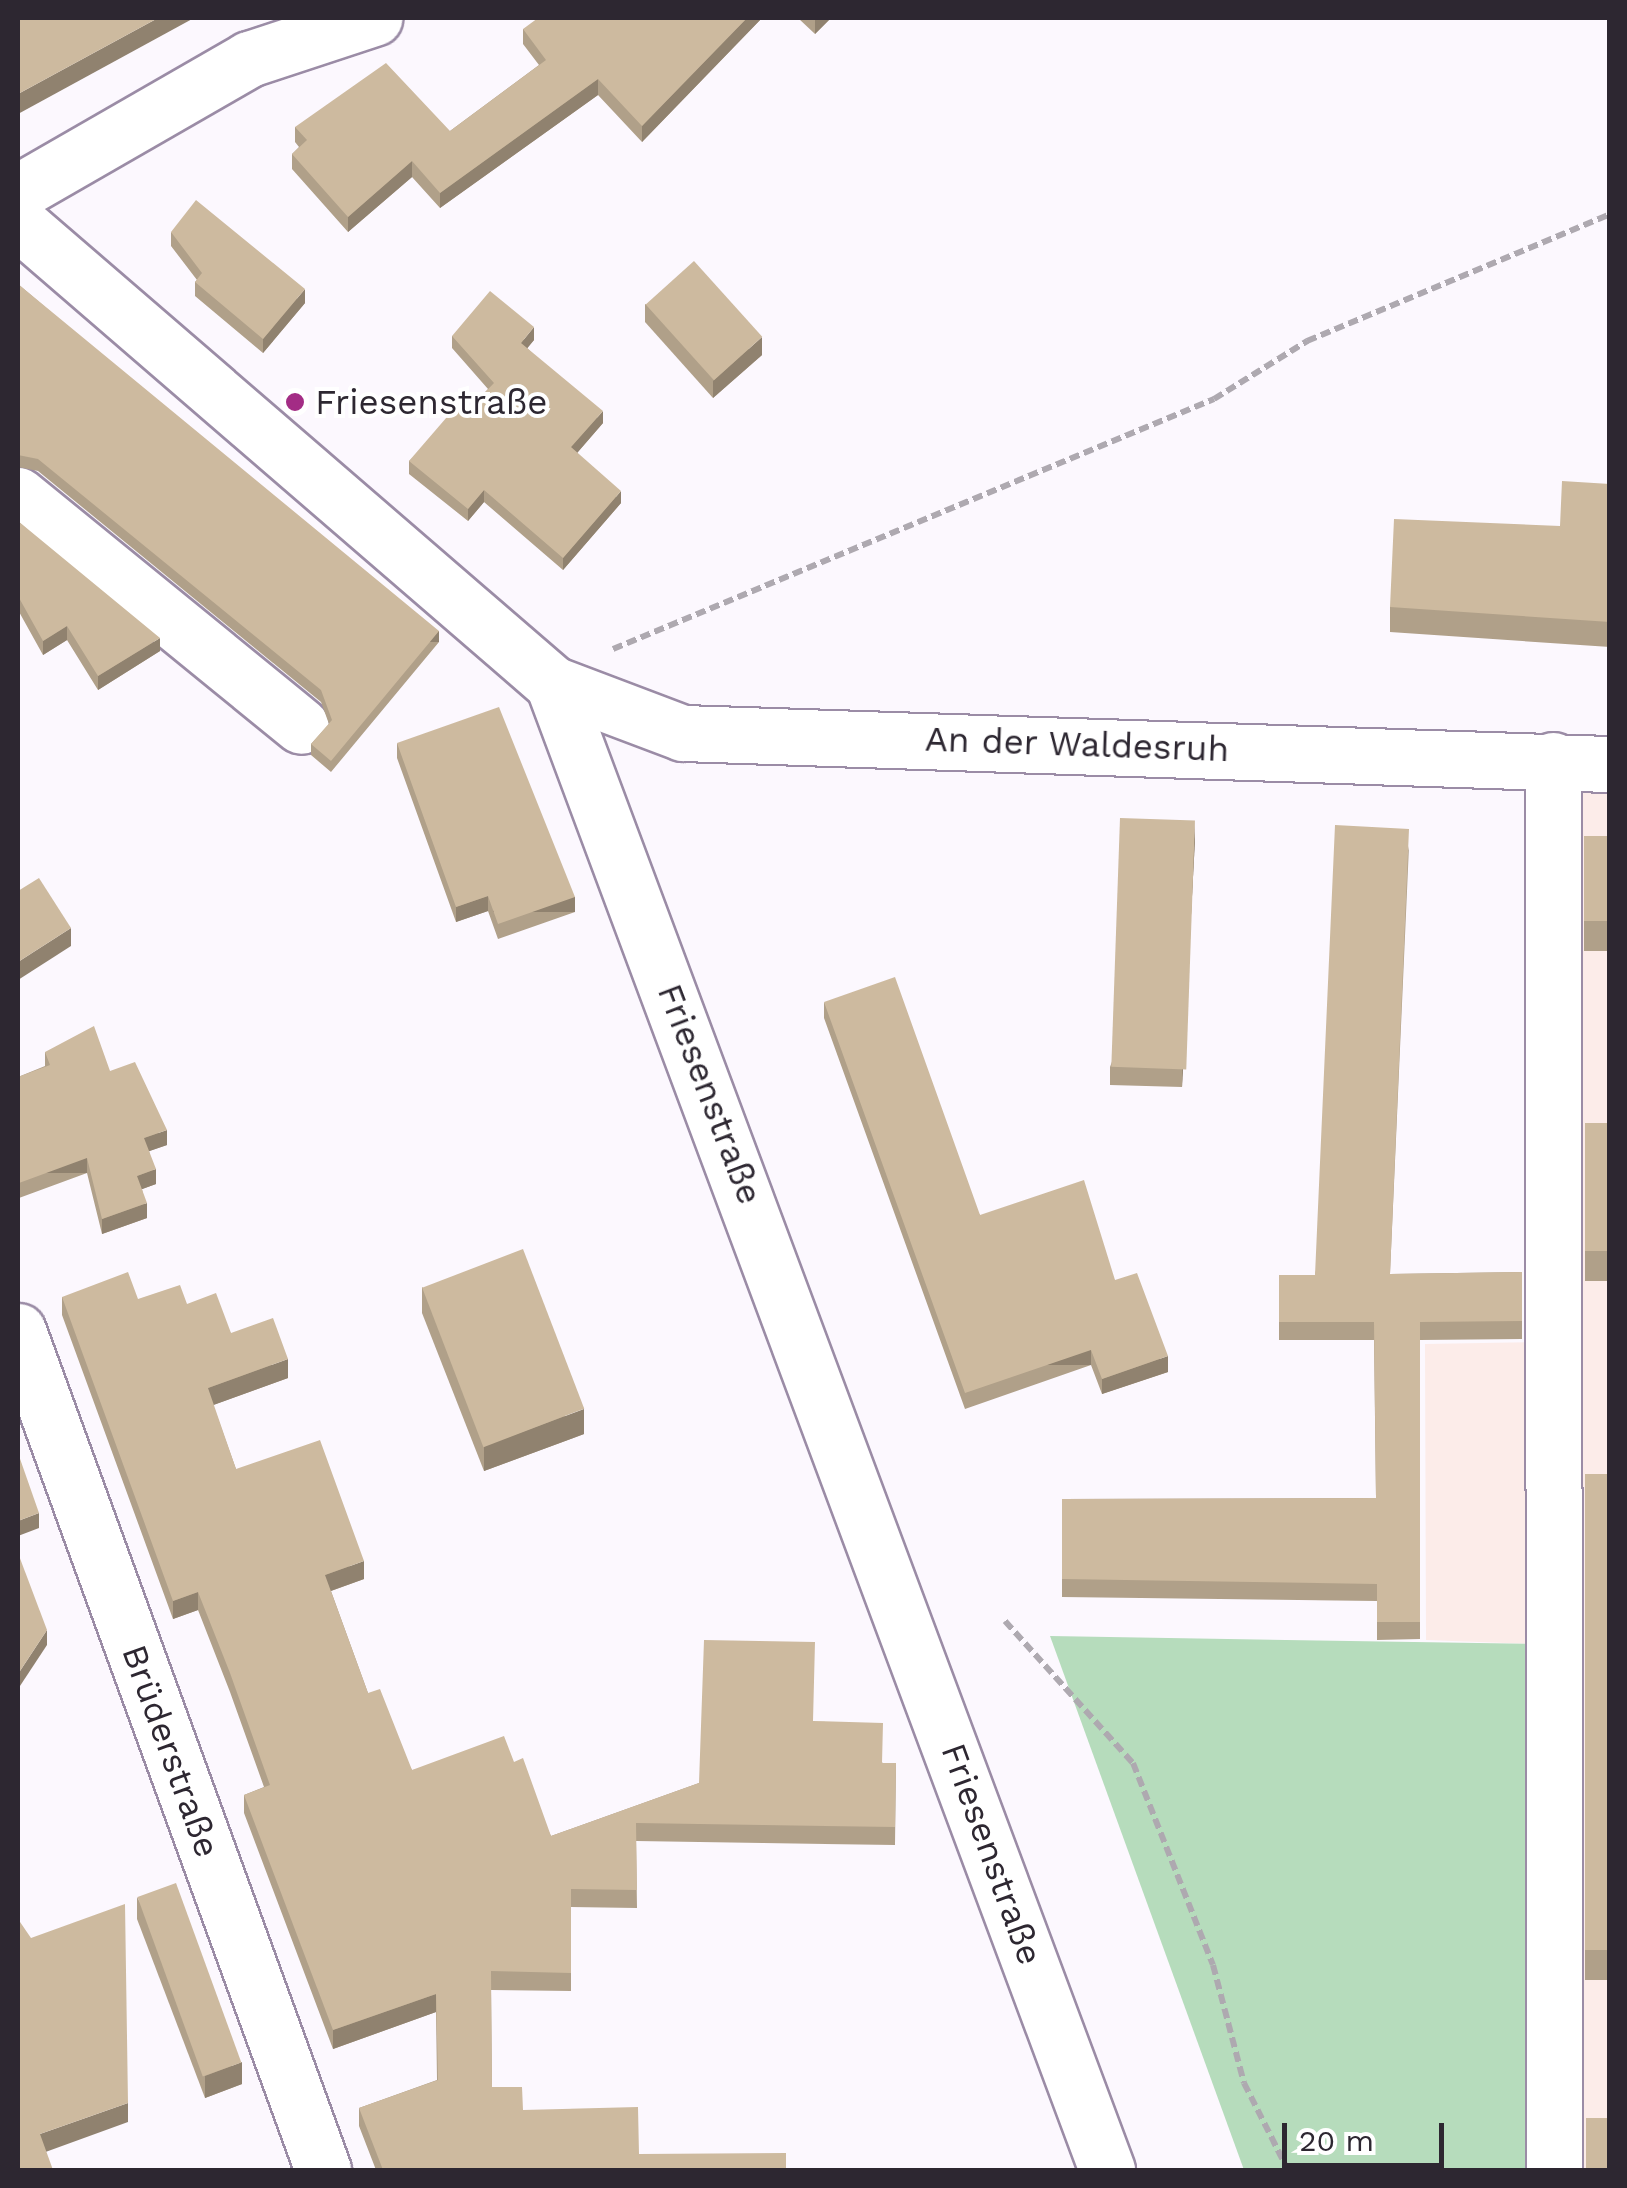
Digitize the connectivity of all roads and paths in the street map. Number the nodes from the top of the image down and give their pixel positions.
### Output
1 (374, 18) edge
2 (18, 192) edge
3 (1610, 214) edge
4 (18, 222) edge
5 (18, 495) edge
6 (554, 684) junction
7 (301, 726) dead end
8 (1553, 760) junction
9 (1610, 764) edge
10 (18, 1331) edge
11 (1005, 1620) dead end
12 (323, 2170) edge
13 (1107, 2170) edge
14 (1288, 2170) edge
15 (1554, 2170) edge

1 - 2 street
3 - 6 path
4 - 6 street, Friesenstraße
5 - 7 street
6 - 8 street, An der Waldesruh
6 - 13 street, Friesenstraße
8 - 9 street, An der Waldesruh
8 - 15 street
10 - 12 street, Brüderstraße
11 - 14 path

